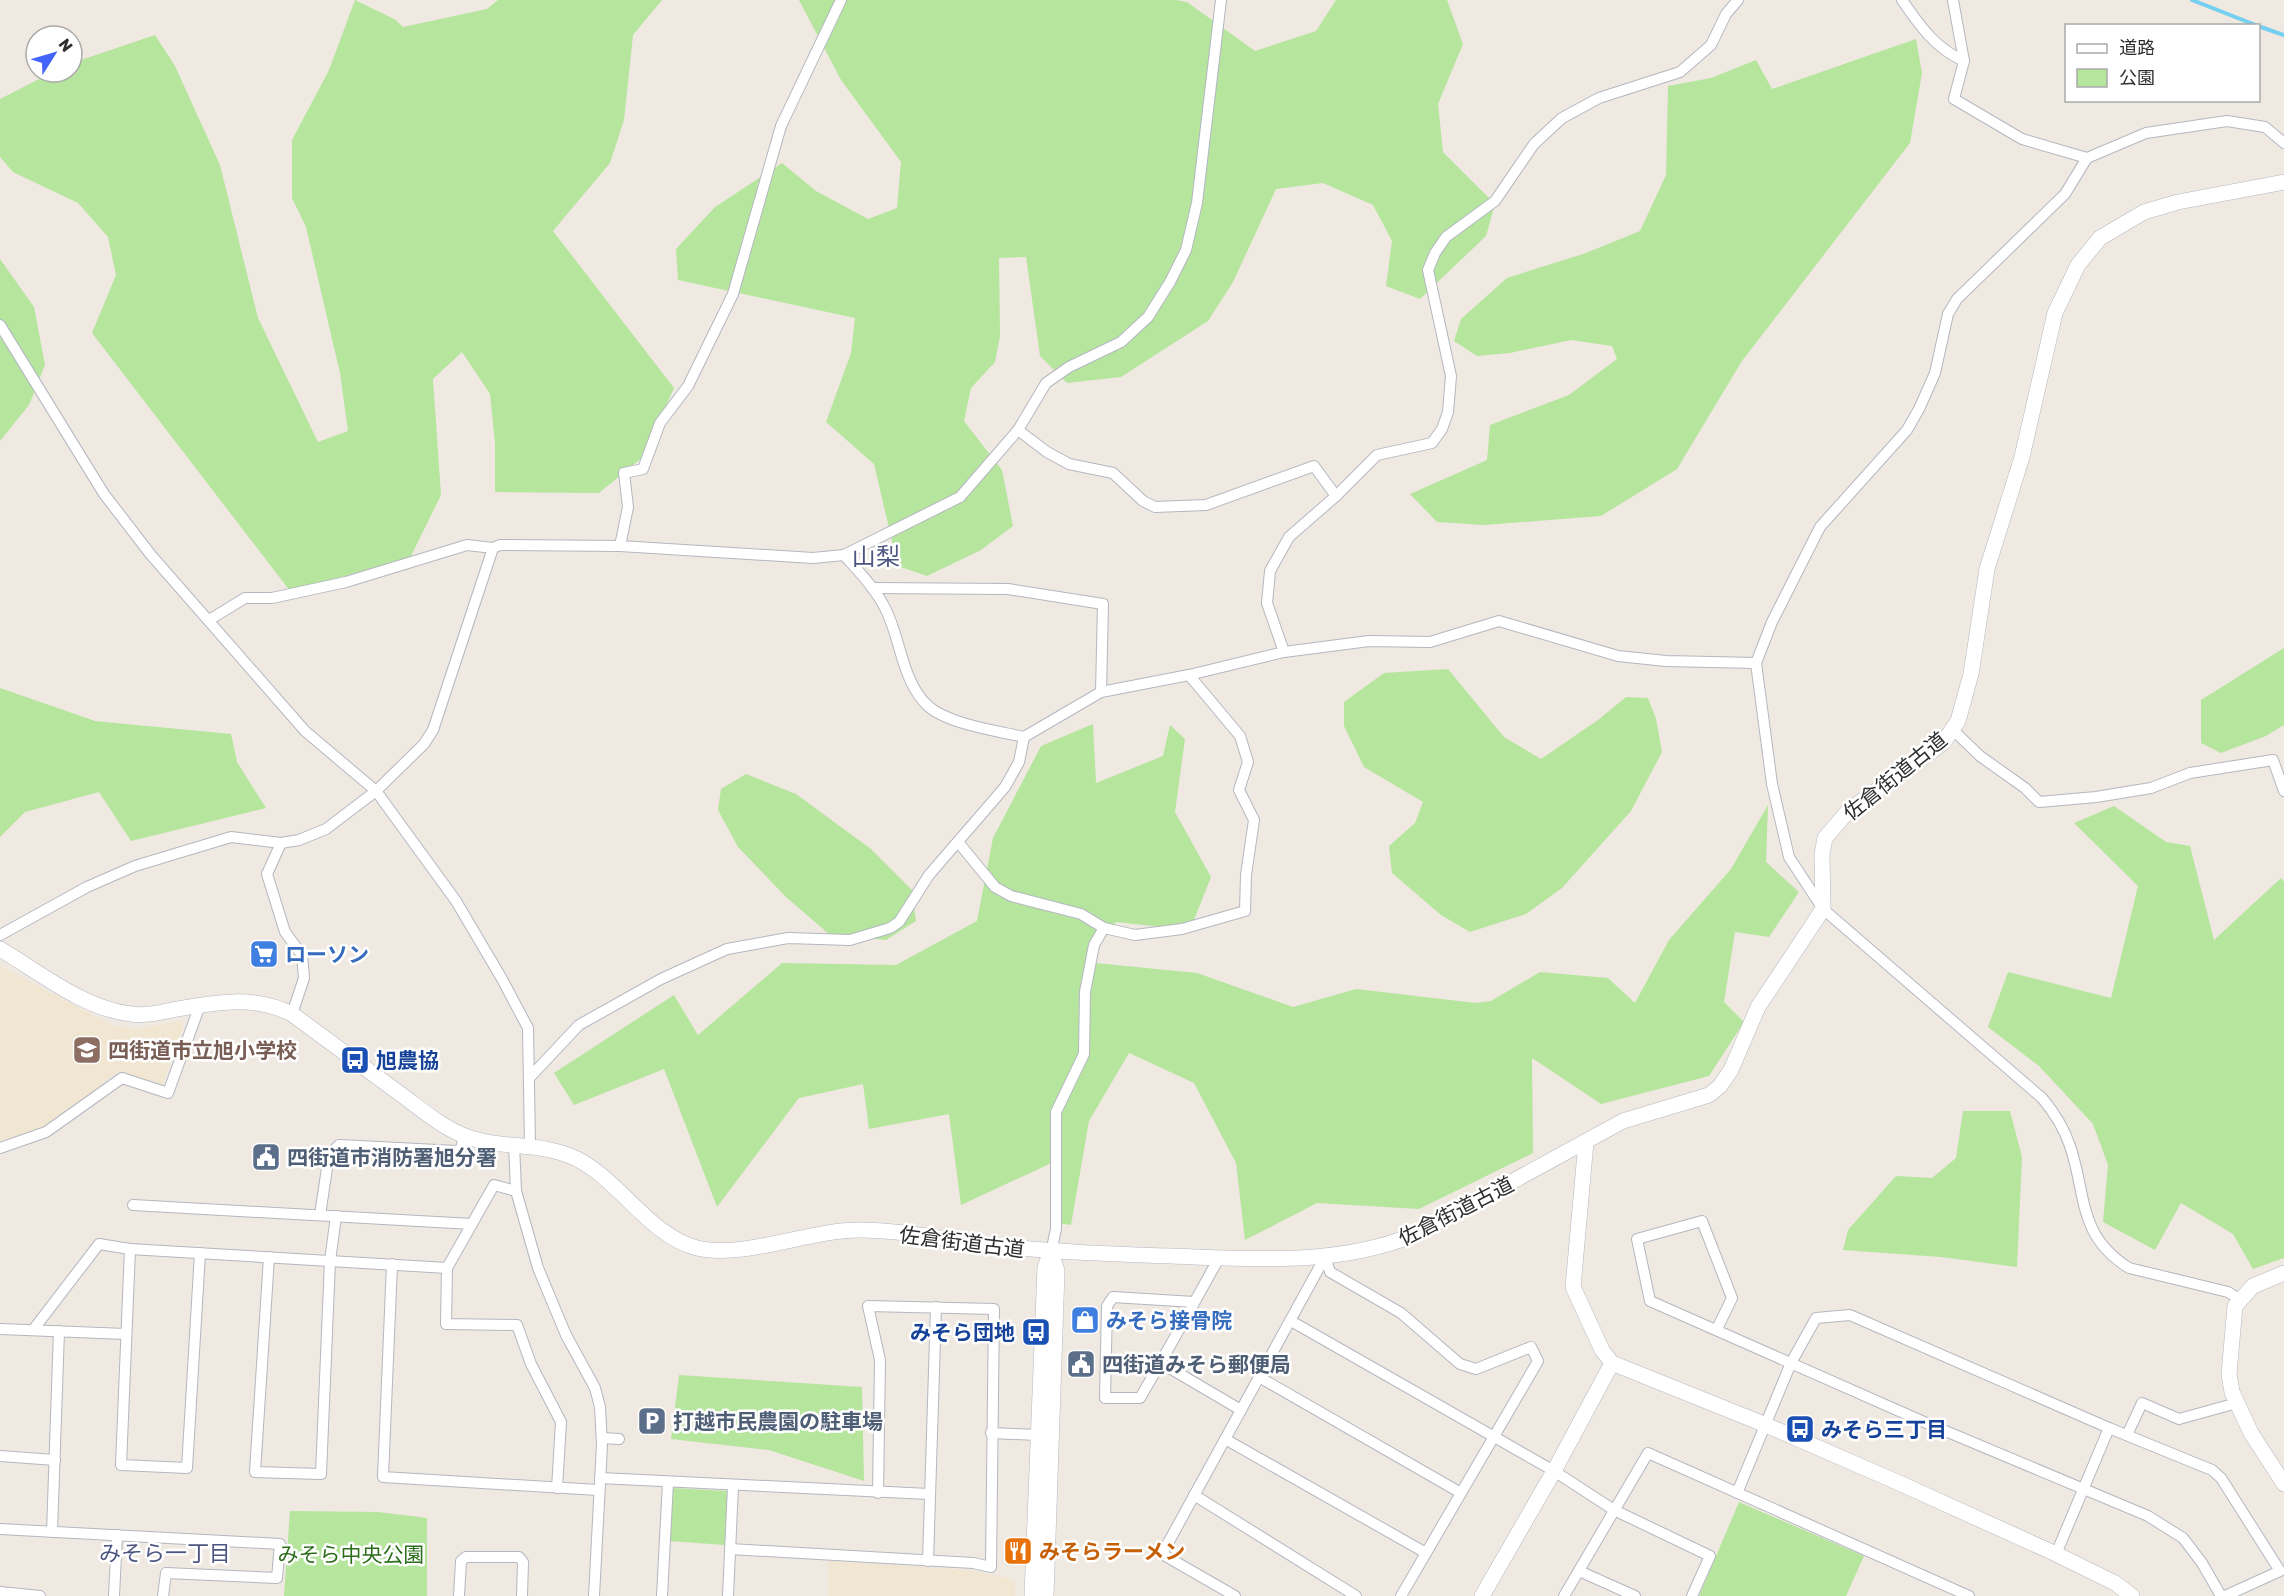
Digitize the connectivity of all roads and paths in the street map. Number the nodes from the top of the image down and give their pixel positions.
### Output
1 (841, 0) edge
2 (1221, 0) edge
3 (1738, 0) edge
4 (1902, 0) edge
5 (1953, 0) edge
6 (1964, 61) junction
7 (2284, 143) edge
8 (2087, 158) junction
9 (2284, 182) edge
10 (0, 325) edge
11 (1018, 430) junction
12 (1336, 496) junction
13 (620, 546) junction
14 (493, 548) junction
15 (844, 555) junction
16 (872, 588) junction
17 (209, 620) junction
18 (1284, 652) junction
19 (1756, 663) junction
20 (1189, 675) junction
21 (1101, 692) junction
22 (1953, 730) junction
23 (1024, 737) junction
24 (376, 791) junction
25 (2284, 791) edge
26 (958, 842) junction
27 (281, 843) junction
28 (1823, 909) junction
29 (1104, 928) junction
30 (0, 935) edge
31 (0, 949) edge
32 (200, 1005) junction
33 (292, 1014) junction
34 (531, 1076) junction
35 (464, 1136) junction
36 (1586, 1142) junction
37 (514, 1144) junction
38 (530, 1145) junction
39 (0, 1148) edge
40 (516, 1191) junction
41 (133, 1205) dead end
42 (320, 1215) junction
43 (336, 1216) junction
44 (472, 1224) junction
45 (130, 1249) junction
46 (1051, 1252) junction
47 (200, 1253) junction
48 (269, 1257) junction
49 (1325, 1257) junction
50 (1219, 1258) junction
51 (330, 1261) junction
52 (392, 1264) junction
53 (447, 1268) junction
54 (2284, 1273) edge
55 (2239, 1299) junction
56 (1194, 1302) junction
57 (936, 1307) junction
58 (1291, 1321) junction
59 (0, 1329) edge
60 (1717, 1329) junction
61 (33, 1330) junction
62 (60, 1331) junction
63 (126, 1334) junction
64 (1161, 1363) junction
65 (1612, 1363) junction
66 (1791, 1363) junction
67 (1259, 1377) junction
68 (2237, 1403) junction
69 (1242, 1410) junction
70 (1766, 1425) junction
71 (2109, 1428) junction
72 (991, 1433) junction
73 (1038, 1435) junction
74 (2127, 1435) junction
75 (602, 1438) junction
76 (1493, 1438) junction
77 (619, 1439) dead end
78 (1226, 1439) junction
79 (0, 1456) edge
80 (55, 1460) junction
81 (1554, 1472) junction
82 (600, 1478) junction
83 (668, 1482) junction
84 (2284, 1484) edge
85 (734, 1486) junction
86 (557, 1488) junction
87 (2085, 1489) junction
88 (598, 1490) junction
89 (878, 1493) junction
90 (1461, 1493) junction
91 (1737, 1493) junction
92 (929, 1494) junction
93 (1194, 1495) junction
94 (1614, 1509) junction
95 (0, 1529) edge
96 (52, 1532) junction
97 (117, 1535) junction
98 (730, 1549) junction
99 (1426, 1552) junction
100 (2056, 1554) junction
101 (928, 1561) junction
102 (1578, 1571) junction
103 (0, 1592) edge
104 (40, 1596) edge
105 (114, 1596) edge
106 (163, 1596) edge
107 (459, 1596) edge
108 (522, 1596) edge
109 (594, 1596) edge
110 (662, 1596) edge
111 (728, 1596) edge
112 (1032, 1596) edge
113 (1046, 1596) edge
114 (1235, 1596) edge
115 (1356, 1596) edge
116 (1401, 1596) edge
117 (1482, 1596) edge
118 (1564, 1596) edge
119 (1635, 1596) edge
120 (1692, 1596) edge
121 (1969, 1596) edge
122 (2132, 1596) edge
123 (2223, 1596) edge

1 - 13 street
2 - 11 street
3 - 12 street
4 - 6 street
5 - 6 street
6 - 8 street
7 - 8 street
8 - 19 street
9 - 22 street, 佐倉街道古道
10 - 17 street
11 - 12 street
11 - 15 street
12 - 18 street
13 - 14 street
13 - 15 street
14 - 17 street
14 - 24 street
15 - 16 street
16 - 21 street
16 - 23 street
17 - 24 street
18 - 19 street
18 - 20 street
19 - 28 street
20 - 21 street
20 - 29 street
21 - 23 street
22 - 25 street
22 - 28 street, 佐倉街道古道
23 - 26 street
24 - 27 street
24 - 34 street
26 - 29 street
26 - 34 street
27 - 30 street
27 - 33 street
28 - 36 street, 佐倉街道古道
28 - 55 street
29 - 46 street
31 - 32 street, 佐倉街道古道
32 - 33 street, 佐倉街道古道
32 - 39 street
33 - 35 street, 佐倉街道古道
34 - 38 street
35 - 37 street, 佐倉街道古道
35 - 42 street
36 - 49 street, 佐倉街道古道
36 - 65 street
37 - 38 street, 佐倉街道古道
37 - 40 street
38 - 46 street, 佐倉街道古道
40 - 44 street
40 - 75 street
41 - 42 street
42 - 43 street
43 - 44 street
43 - 51 street
44 - 53 street
45 - 47 street
45 - 61 street
45 - 63 street
46 - 50 street, 佐倉街道古道
46 - 73 street
46 - 113 street
47 - 48 street
47 - 63 street
48 - 51 street
48 - 51 street
49 - 50 street, 佐倉街道古道
49 - 58 street
49 - 76 street
50 - 56 street
51 - 52 street
52 - 53 street
52 - 86 street
53 - 86 street
54 - 55 street
55 - 68 street
56 - 64 street
56 - 64 street
57 - 72 street
57 - 89 street
57 - 92 street
58 - 67 street
58 - 76 street
59 - 61 street
60 - 60 street
60 - 66 street
61 - 62 street
62 - 63 street
62 - 80 street
64 - 69 street
65 - 70 street
65 - 81 street
66 - 70 street
66 - 71 street
66 - 87 street
67 - 69 street
67 - 90 street
68 - 74 street
68 - 84 street
69 - 78 street
70 - 91 street
70 - 100 street
71 - 74 street
71 - 87 street
72 - 73 street
72 - 101 street
73 - 112 street
74 - 123 street
75 - 77 street
75 - 82 street
76 - 81 street
76 - 90 street
78 - 93 street
78 - 99 street
79 - 80 street
80 - 96 street
81 - 94 street
81 - 117 street
82 - 83 street
82 - 88 street
83 - 85 street
83 - 110 street
85 - 89 street
85 - 98 street
86 - 88 street
87 - 100 street
87 - 123 street
88 - 109 street
89 - 92 street
90 - 99 street
91 - 94 street
91 - 121 street
92 - 101 street
93 - 114 street
93 - 115 street
94 - 102 street
94 - 120 street
95 - 96 street
96 - 97 street
97 - 105 street
97 - 106 street
98 - 101 street
98 - 111 street
99 - 116 street
100 - 122 street
102 - 118 street
102 - 119 street
103 - 104 street
107 - 108 street

